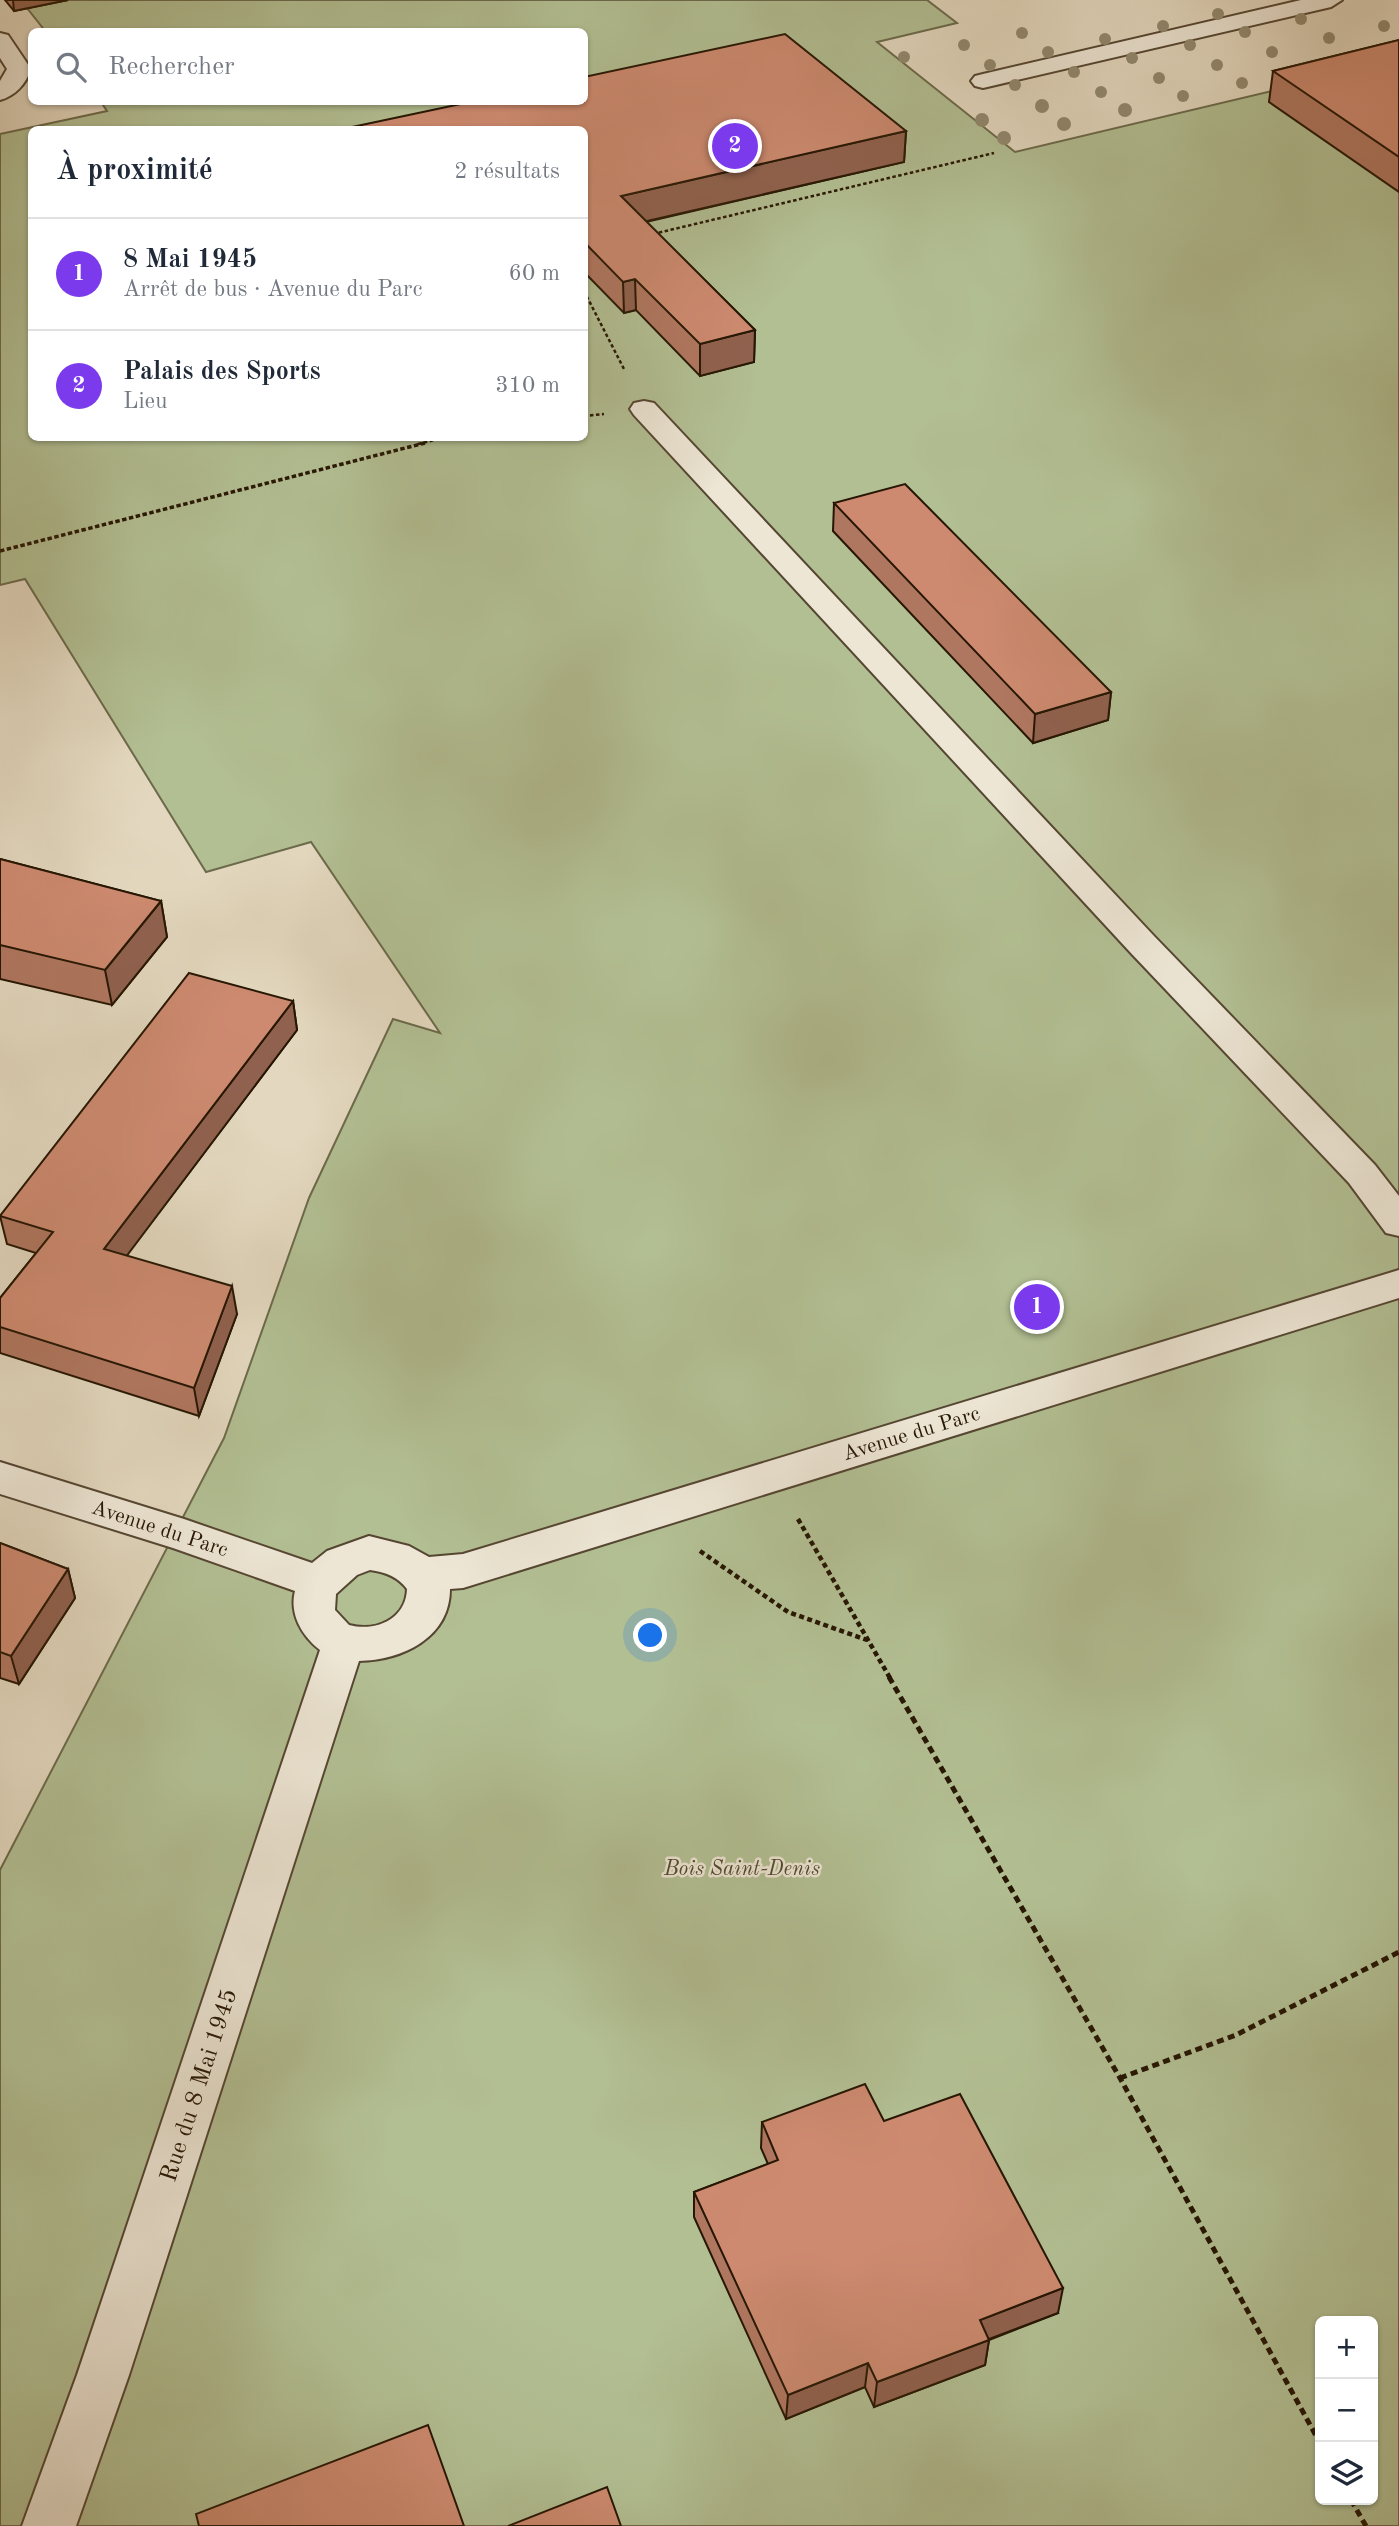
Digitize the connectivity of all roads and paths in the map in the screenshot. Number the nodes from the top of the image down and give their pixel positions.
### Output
1 (1331, 0) edge
2 (0, 40) edge
3 (983, 81) dead end
4 (0, 93) edge
5 (994, 153) dead end
6 (651, 235) edge
7 (588, 299) edge
8 (644, 408) joint
9 (431, 441) edge
10 (0, 551) edge
11 (1399, 1223) edge
12 (1399, 1284) edge
13 (773, 1476) junction
14 (0, 1478) edge
15 (652, 1513) junction
16 (422, 1574) junction
17 (318, 1582) junction
18 (867, 1640) junction
19 (344, 1642) junction
20 (1399, 1952) edge
21 (1120, 2078) junction
22 (1319, 2442) edge
23 (1354, 2505) edge
24 (49, 2526) edge
25 (1366, 2526) edge

1 - 3 street
2 - 4 street
5 - 6 path
7 - 8 path
8 - 11 street
9 - 10 path
12 - 13 street, Avenue du Parc
13 - 15 street, Avenue du Parc
13 - 18 path
14 - 17 street, Avenue du Parc
15 - 16 street, Avenue du Parc
15 - 18 path
16 - 17 street
16 - 19 street
17 - 19 street
18 - 21 path
19 - 24 street, Rue du 8 Mai 1945
20 - 21 path
21 - 22 path
23 - 25 path

